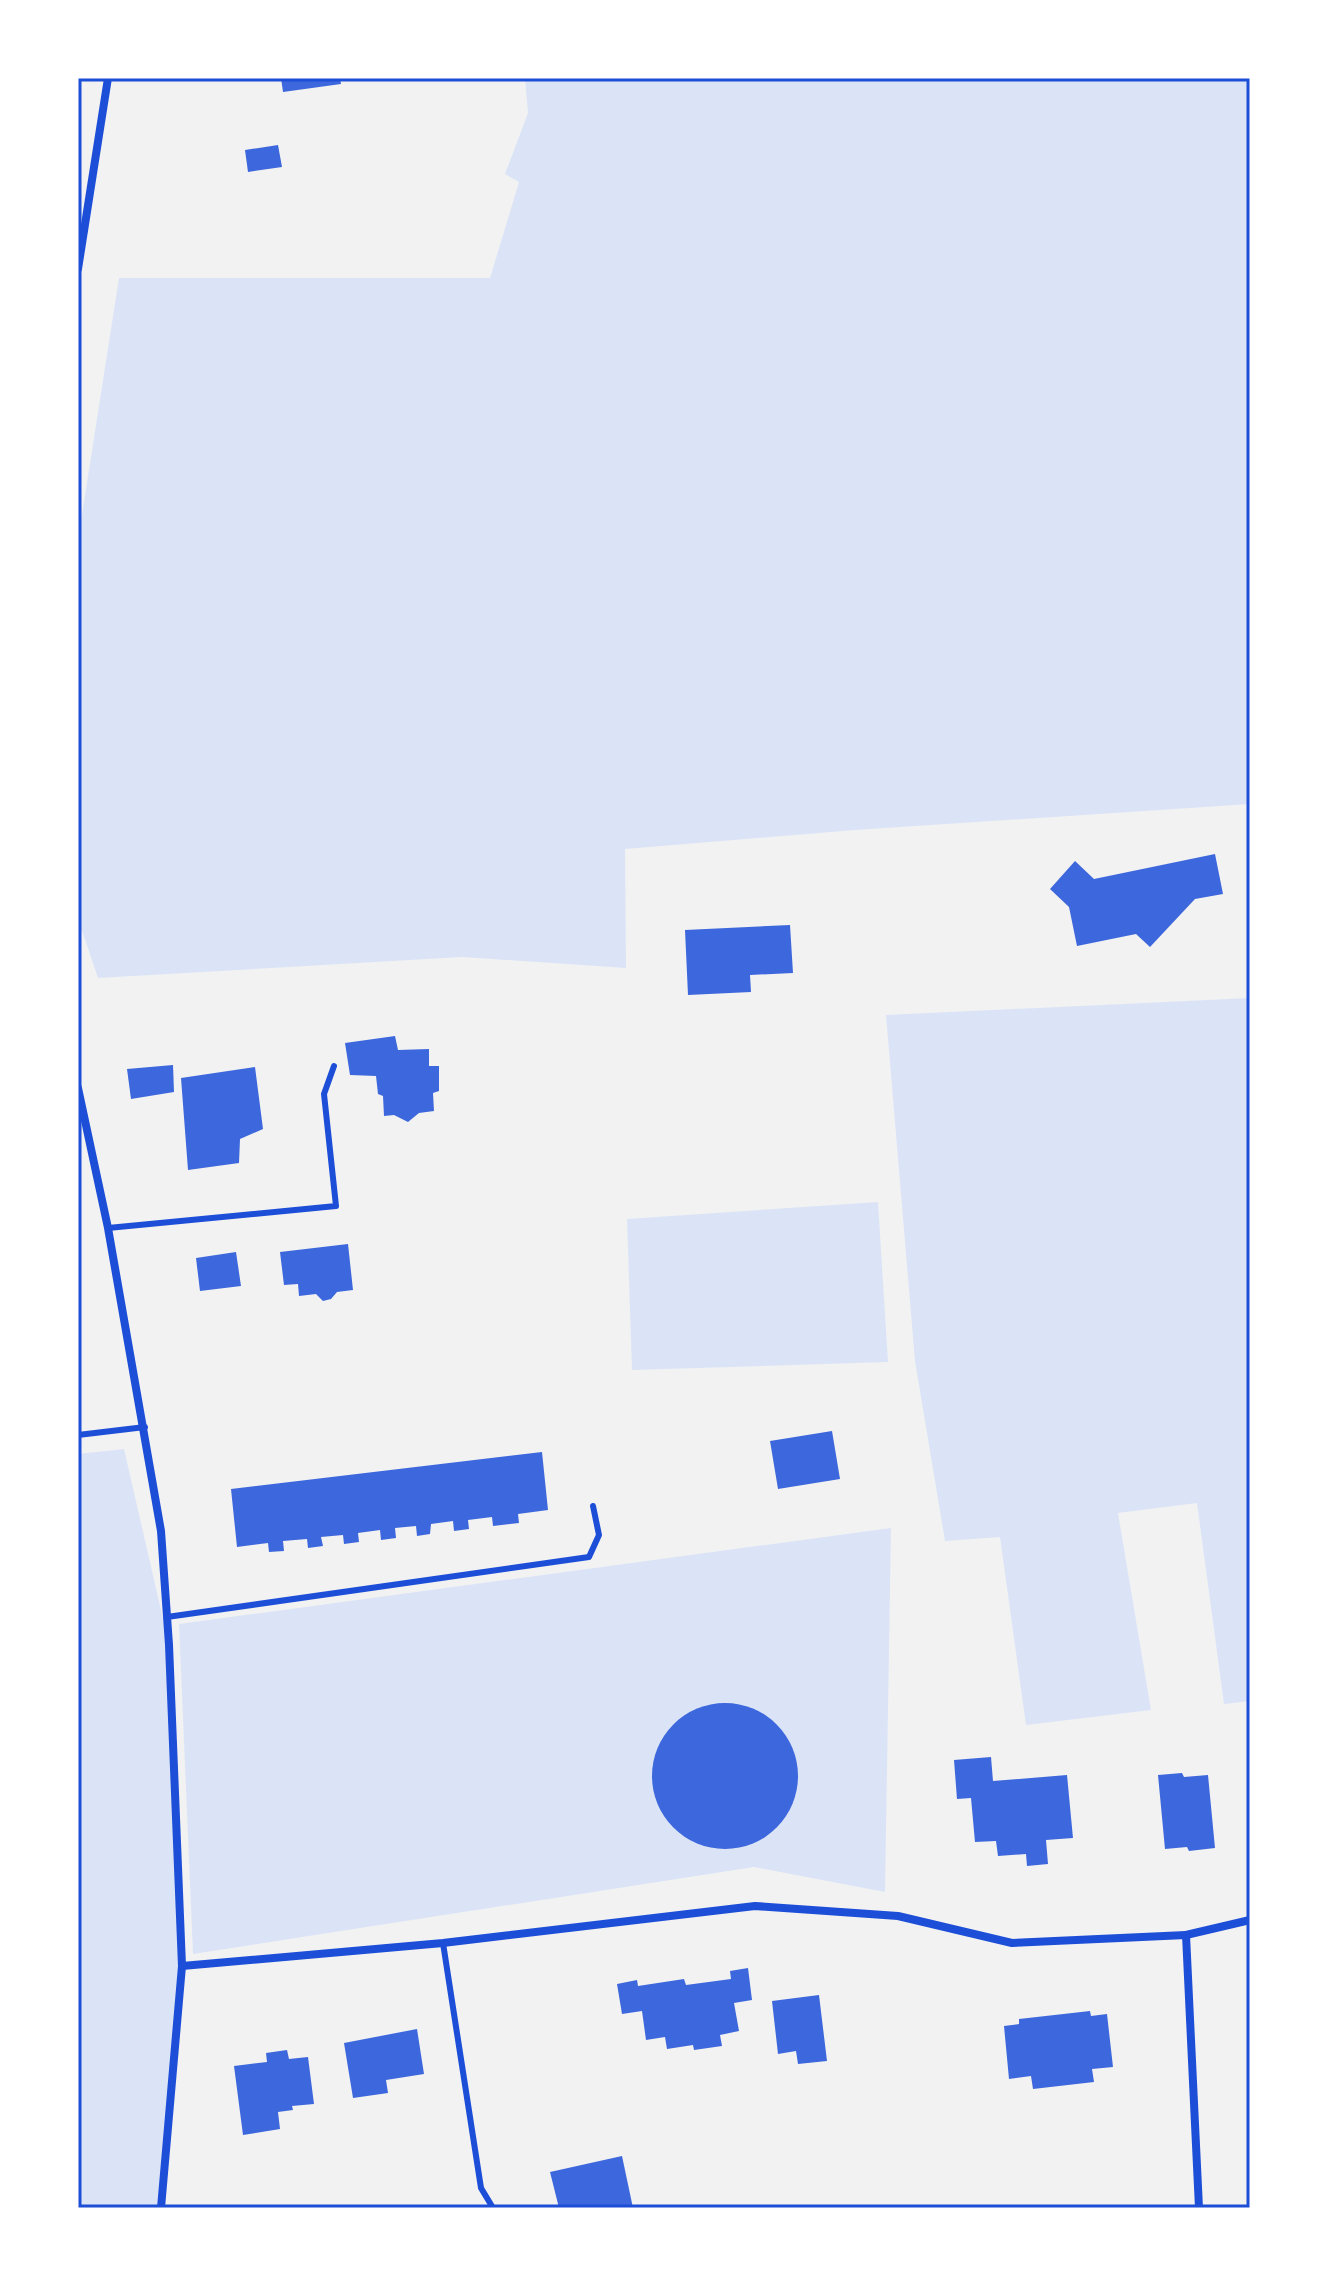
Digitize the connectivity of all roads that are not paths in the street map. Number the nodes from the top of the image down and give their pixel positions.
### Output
1 (108, 78) edge
2 (78, 269) edge
3 (334, 1066) dead end
4 (78, 1088) edge
5 (108, 1228) junction
6 (145, 1427) junction
7 (78, 1435) edge
8 (593, 1506) dead end
9 (167, 1617) junction
10 (1250, 1920) edge
11 (1186, 1935) junction
12 (443, 1943) junction
13 (182, 1966) junction
14 (161, 2208) edge
15 (493, 2208) edge
16 (1199, 2208) edge

1 - 2 street
3 - 5 lane
4 - 5 street
5 - 6 street
6 - 7 lane
6 - 9 street
8 - 9 lane
9 - 13 street
10 - 11 street
11 - 12 street
11 - 16 street
12 - 13 street
12 - 15 lane
13 - 14 street

